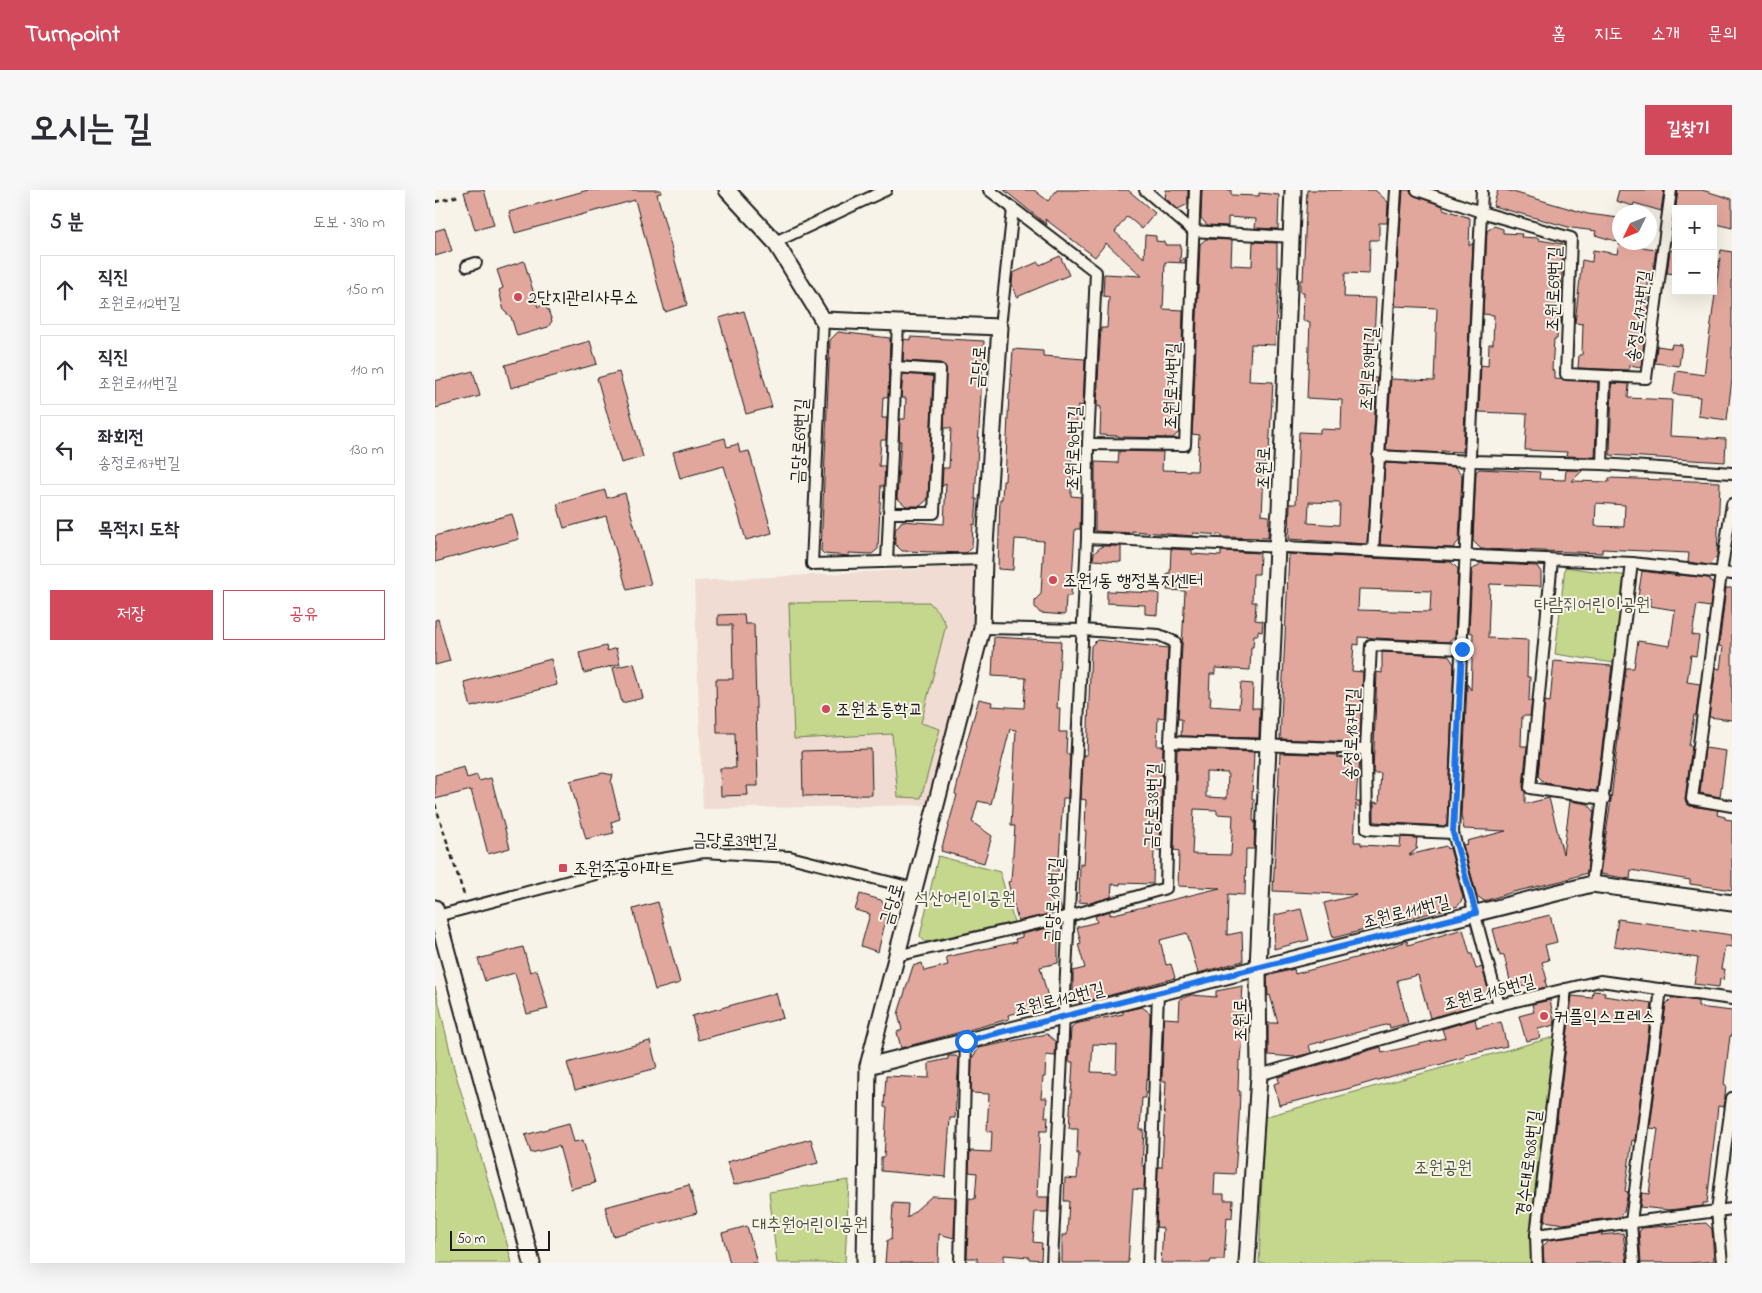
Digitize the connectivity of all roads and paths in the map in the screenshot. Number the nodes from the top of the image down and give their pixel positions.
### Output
1 (727, 190) edge
2 (886, 190) edge
3 (989, 190) edge
4 (1145, 190) edge
5 (1195, 190) edge
6 (1293, 190) edge
7 (1396, 190) edge
8 (1417, 190) edge
9 (1483, 190) edge
10 (1671, 190) edge
11 (458, 196) dead end
12 (435, 202) edge
13 (1013, 209) junction
14 (1481, 212) junction
15 (1193, 231) junction
16 (1291, 237) junction
17 (775, 242) junction
18 (823, 320) junction
19 (898, 322) junction
20 (1000, 327) junction
21 (895, 367) junction
22 (1605, 377) junction
23 (1089, 444) junction
24 (1378, 456) junction
25 (1471, 461) junction
26 (1602, 464) junction
27 (1732, 473) edge
28 (1732, 504) edge
29 (889, 513) junction
30 (1087, 538) junction
31 (1277, 546) junction
32 (1373, 551) junction
33 (1467, 556) junction
34 (984, 558) junction
35 (1553, 560) junction
36 (887, 561) junction
37 (1632, 563) junction
38 (1721, 572) junction
39 (1732, 574) edge
40 (982, 628) junction
41 (1082, 630) junction
42 (1462, 649) junction
43 (1170, 742) junction
44 (1267, 747) junction
45 (1365, 749) junction
46 (1604, 799) junction
47 (435, 804) edge
48 (1732, 806) edge
49 (1453, 833) junction
50 (1592, 884) junction
51 (915, 889) junction
52 (1732, 903) edge
53 (468, 908) junction
54 (436, 912) edge
55 (1476, 913) junction
56 (1069, 916) junction
57 (896, 956) junction
58 (1258, 968) junction
59 (1566, 989) junction
60 (1661, 990) junction
61 (1158, 993) junction
62 (1732, 999) edge
63 (1499, 1005) junction
64 (1064, 1017) junction
65 (966, 1041) junction
66 (868, 1066) junction
67 (1259, 1074) junction
68 (1732, 1098) edge
69 (1732, 1209) edge
70 (1717, 1211) junction
71 (1631, 1222) junction
72 (1536, 1235) junction
73 (532, 1263) edge
74 (865, 1263) edge
75 (960, 1263) edge
76 (1052, 1263) edge
77 (1148, 1263) edge
78 (1247, 1263) edge
79 (1537, 1263) edge
80 (1635, 1263) edge
81 (1722, 1263) edge

1 - 17 street
2 - 17 street
3 - 13 street
4 - 15 street
5 - 15 street, 조원로74번길
6 - 16 street, 조원로
7 - 24 street, 조원로89번길
8 - 14 street, 조원로69번길
9 - 14 street
10 - 22 street, 송정로177번길
11 - 12 path
13 - 20 street, 금당로
13 - 23 street, 조원로90번길
14 - 22 street, 조원로69번길
14 - 25 street
15 - 16 street
15 - 23 street, 조원로74번길
16 - 31 street, 조원로
17 - 18 street
18 - 19 street
18 - 36 street, 금당로69번길
19 - 20 street
19 - 21 street
20 - 34 street, 금당로
21 - 29 street
21 - 29 street
22 - 26 street, 송정로177번길
23 - 30 street, 조원로90번길
24 - 25 street
24 - 32 street, 조원로89번길
25 - 26 street
25 - 33 street
26 - 27 street
28 - 38 street
29 - 36 street
30 - 31 street
30 - 41 street, 금당로10번길
31 - 32 street
31 - 44 street, 조원로
32 - 33 street
33 - 35 street
33 - 42 street
34 - 36 street
34 - 40 street, 금당로
35 - 37 street
35 - 46 street
37 - 38 street
37 - 46 street
38 - 39 street
38 - 48 street
40 - 41 street, 금당로38번길
40 - 51 street, 금당로
41 - 43 street, 금당로38번길
41 - 56 street, 금당로10번길
42 - 45 street, 송정로187번길
42 - 49 street
43 - 44 street
43 - 56 street, 금당로38번길
44 - 45 street
44 - 58 street, 조원로
45 - 49 street, 송정로187번길
46 - 50 street
47 - 53 path
49 - 55 street
50 - 52 street, 조원로111번길
50 - 55 street, 조원로111번길
51 - 53 street, 금당로39번길
51 - 57 street, 금당로
53 - 54 street, 금당로39번길
54 - 73 street
55 - 58 street, 조원로111번길
55 - 63 street
56 - 57 street, 금당로38번길
56 - 64 street, 금당로10번길
57 - 66 street, 금당로
58 - 61 street, 조원로112번길
58 - 67 street, 조원로
59 - 60 street, 조원로115번길
59 - 63 street, 조원로115번길
59 - 72 street, 경수대로908번길
60 - 62 street, 조원로115번길
60 - 71 street
61 - 64 street, 조원로112번길
61 - 77 street
63 - 67 street, 조원로115번길
64 - 65 street, 조원로112번길
64 - 76 street, 금당로10번길
65 - 66 street, 조원로112번길
65 - 75 street
66 - 74 street, 금당로
67 - 78 street, 조원로
68 - 70 street
69 - 70 street, 경수대로908번길
70 - 71 street, 경수대로908번길
70 - 81 street
71 - 72 street, 경수대로908번길
71 - 80 street
72 - 79 street

